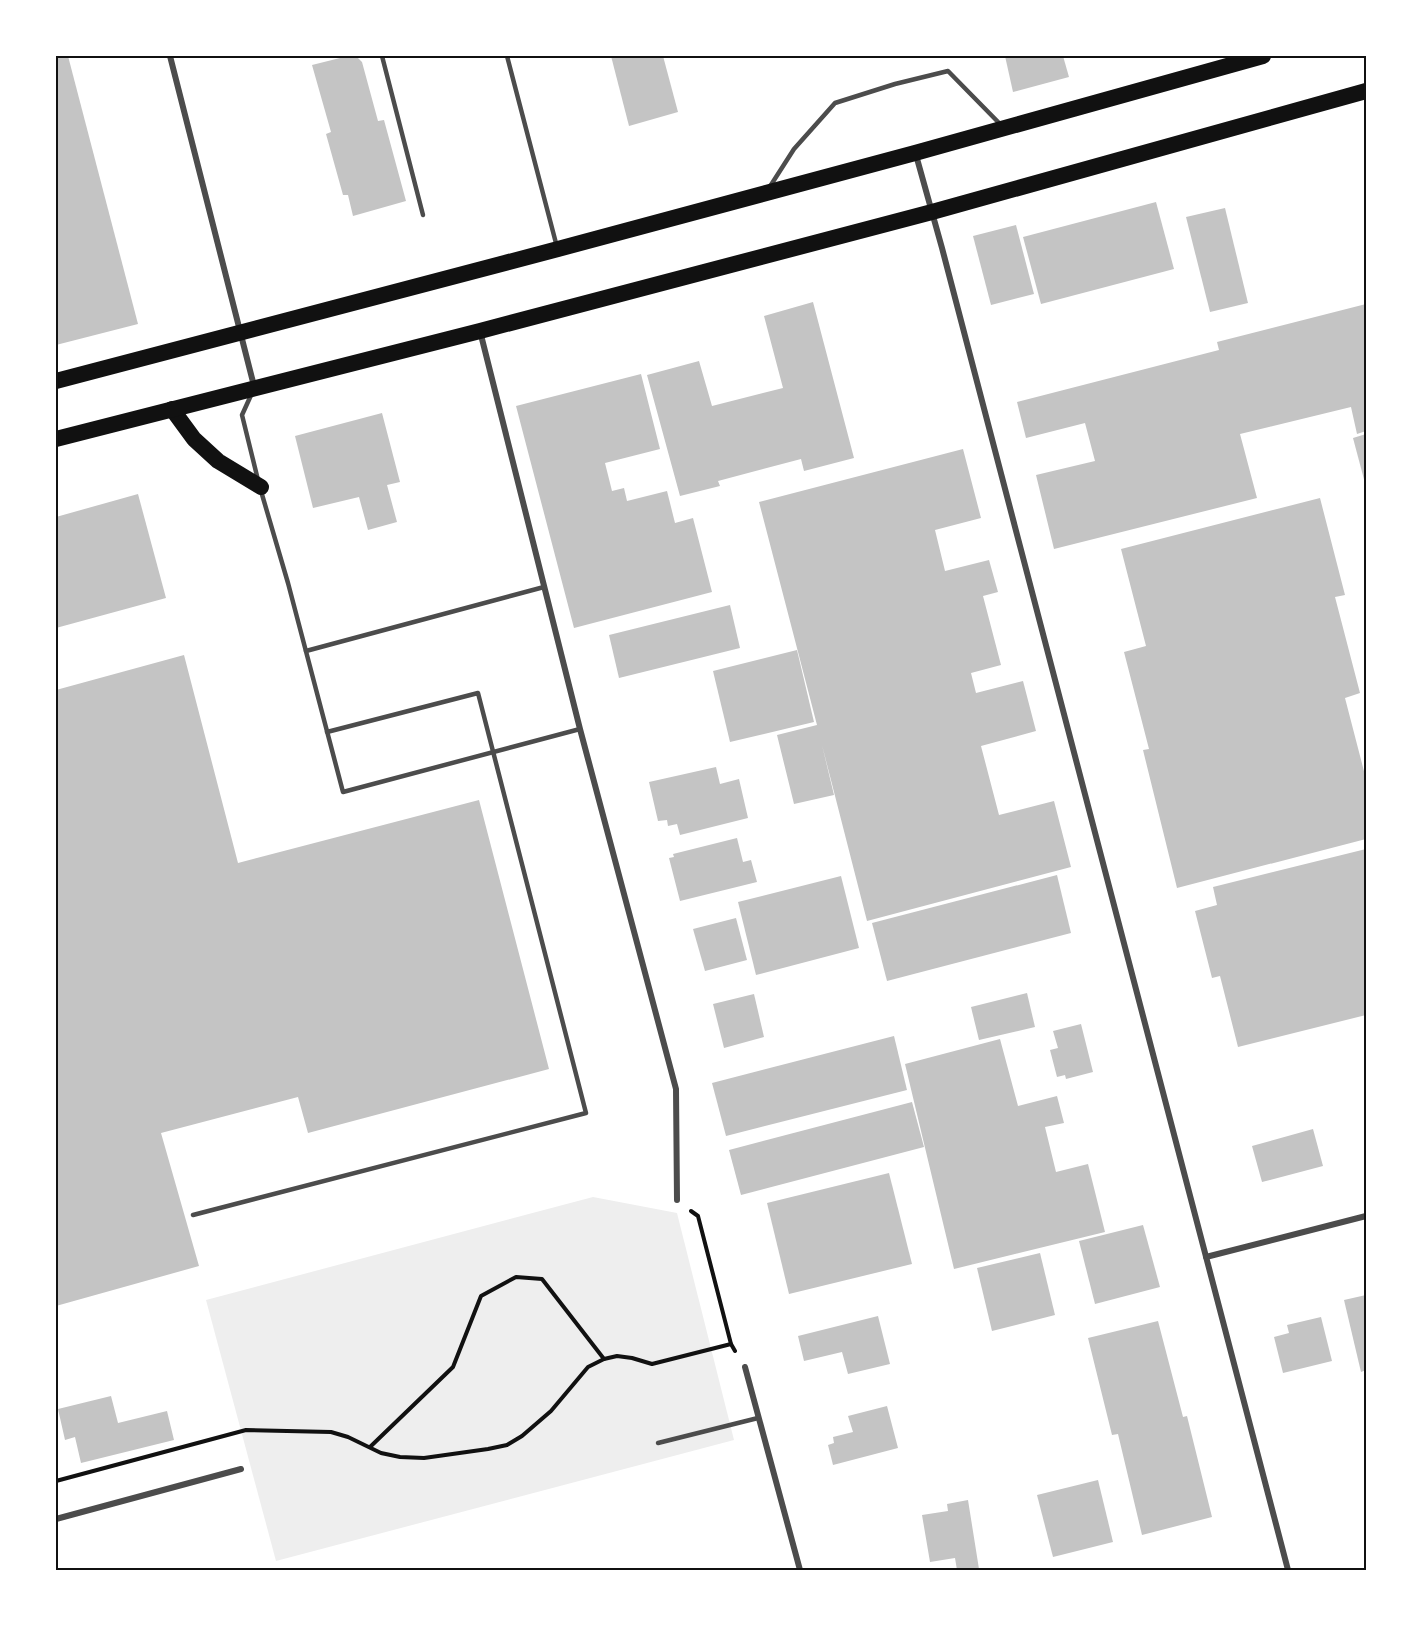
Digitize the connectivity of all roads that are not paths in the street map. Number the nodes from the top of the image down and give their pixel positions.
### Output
1 (170, 56) edge
2 (382, 56) edge
3 (507, 56) edge
4 (1263, 56) edge
5 (1366, 91) edge
6 (1004, 128) junction
7 (915, 153) junction
8 (766, 192) junction
9 (932, 212) junction
10 (423, 215) dead end
11 (558, 249) junction
12 (480, 331) junction
13 (241, 332) junction
14 (56, 381) edge
15 (255, 388) junction
16 (172, 409) junction
17 (56, 439) edge
18 (261, 487) junction
19 (544, 587) junction
20 (306, 651) junction
21 (580, 729) junction
22 (327, 732) junction
23 (493, 753) junction
24 (677, 1200) road end
25 (193, 1215) dead end
26 (1366, 1216) edge
27 (1206, 1257) junction
28 (745, 1367) road end
29 (758, 1418) junction
30 (658, 1443) dead end
31 (241, 1468) dead end
32 (56, 1519) edge
33 (800, 1570) edge
34 (1288, 1570) edge

1 - 13 street
2 - 10 lane
3 - 11 lane
4 - 6 highway
5 - 9 highway
6 - 7 highway
6 - 8 lane
7 - 8 highway
7 - 9 street
8 - 11 highway
9 - 12 highway
9 - 27 street
11 - 13 highway
12 - 15 highway
12 - 19 street
13 - 14 highway
13 - 15 street
15 - 16 highway
15 - 18 lane
16 - 17 highway
16 - 18 highway
18 - 20 lane
19 - 20 lane
19 - 21 street
20 - 22 lane
21 - 23 lane
21 - 24 street
22 - 23 lane
22 - 23 lane
23 - 25 lane
26 - 27 street
27 - 34 street
28 - 29 street
29 - 30 lane
29 - 33 street
31 - 32 street

